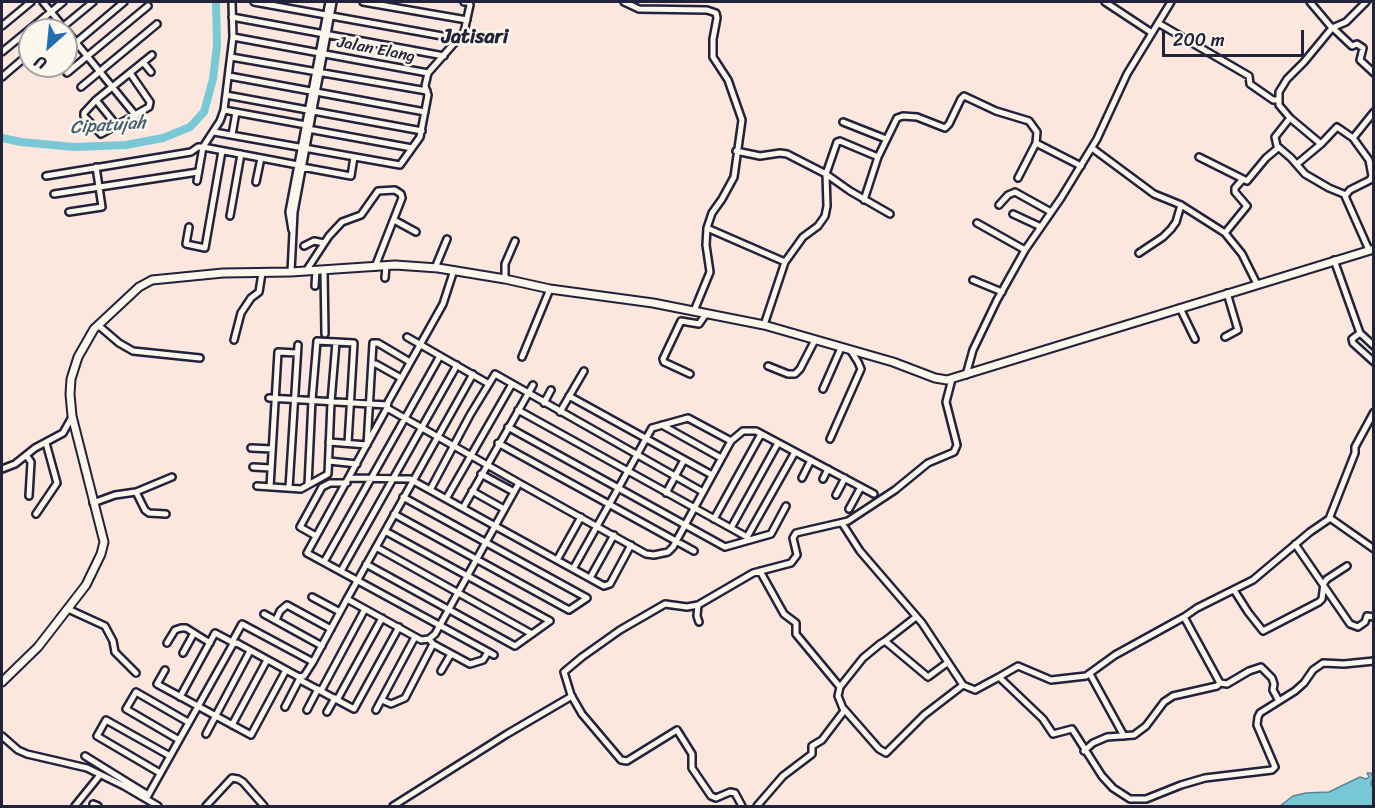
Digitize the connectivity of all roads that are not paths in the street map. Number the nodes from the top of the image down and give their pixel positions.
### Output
1 (31, 2) edge
2 (42, 2) edge
3 (63, 2) edge
4 (93, 2) edge
5 (124, 2) edge
6 (232, 2) edge
7 (254, 2) edge
8 (331, 2) edge
9 (363, 2) edge
10 (464, 2) edge
11 (624, 2) edge
12 (1105, 2) edge
13 (1171, 2) edge
14 (1310, 2) edge
15 (1366, 2) edge
16 (148, 6) dead end
17 (51, 12) junction
18 (328, 15) junction
19 (232, 17) junction
20 (55, 18) edge
21 (73, 18) edge
22 (467, 20) junction
23 (1158, 23) junction
24 (157, 24) dead end
25 (2, 26) edge
26 (1332, 28) junction
27 (1152, 33) junction
28 (325, 34) junction
29 (233, 37) junction
30 (459, 39) junction
31 (78, 41) edge
32 (78, 43) edge
33 (2, 52) edge
34 (321, 53) junction
35 (88, 55) junction
36 (152, 55) dead end
37 (444, 56) junction
38 (231, 57) junction
39 (143, 62) junction
40 (18, 63) edge
41 (78, 64) edge
42 (100, 71) junction
43 (151, 72) dead end
44 (318, 72) junction
45 (130, 73) junction
46 (428, 73) junction
47 (1374, 73) edge
48 (229, 76) junction
49 (2, 77) edge
50 (81, 87) dead end
51 (114, 87) junction
52 (314, 91) junction
53 (427, 91) junction
54 (226, 95) junction
55 (96, 100) junction
56 (1279, 100) junction
57 (224, 110) junction
58 (310, 110) junction
59 (236, 112) junction
60 (425, 112) junction
61 (1374, 112) edge
62 (136, 116) junction
63 (1290, 118) junction
64 (843, 122) dead end
65 (117, 126) junction
66 (307, 127) junction
67 (422, 131) junction
68 (214, 132) junction
69 (232, 135) junction
70 (1353, 138) junction
71 (886, 139) junction
72 (1036, 143) junction
73 (1321, 144) junction
74 (202, 147) junction
75 (303, 148) junction
76 (412, 148) junction
77 (1092, 148) junction
78 (1278, 148) junction
79 (222, 151) junction
80 (736, 151) junction
81 (241, 154) junction
82 (354, 157) junction
83 (878, 157) junction
84 (1199, 157) dead end
85 (261, 158) junction
86 (1297, 164) junction
87 (300, 166) junction
88 (1081, 166) junction
89 (96, 168) junction
90 (198, 172) junction
91 (826, 174) junction
92 (46, 176) dead end
93 (1018, 178) dead end
94 (1243, 179) junction
95 (197, 181) dead end
96 (256, 182) dead end
97 (99, 187) junction
98 (54, 194) dead end
99 (1346, 195) junction
100 (864, 200) junction
101 (999, 205) dead end
102 (1181, 205) junction
103 (69, 212) dead end
104 (1051, 212) junction
105 (890, 214) dead end
106 (1013, 214) dead end
107 (230, 216) dead end
108 (394, 220) junction
109 (977, 224) dead end
110 (189, 227) dead end
111 (1041, 227) junction
112 (707, 228) junction
113 (416, 232) dead end
114 (1225, 233) junction
115 (447, 239) dead end
116 (515, 241) dead end
117 (324, 243) junction
118 (304, 246) dead end
119 (1371, 249) edge
120 (1025, 250) junction
121 (1139, 253) dead end
122 (1334, 260) junction
123 (785, 262) junction
124 (386, 266) junction
125 (375, 267) junction
126 (435, 268) junction
127 (316, 270) junction
128 (324, 270) junction
129 (454, 270) junction
130 (306, 271) junction
131 (291, 272) junction
132 (262, 273) junction
133 (385, 278) dead end
134 (505, 279) junction
135 (973, 280) dead end
136 (1257, 284) junction
137 (315, 286) dead end
138 (550, 289) junction
139 (1002, 292) junction
140 (1227, 293) junction
141 (1180, 308) junction
142 (694, 311) junction
143 (706, 314) junction
144 (98, 325) junction
145 (764, 325) junction
146 (1360, 333) junction
147 (325, 334) dead end
148 (407, 337) dead end
149 (1225, 337) dead end
150 (1195, 339) dead end
151 (234, 340) dead end
152 (815, 340) junction
153 (336, 342) junction
154 (298, 345) dead end
155 (420, 345) junction
156 (1374, 346) edge
157 (841, 348) junction
158 (850, 351) junction
159 (297, 353) junction
160 (440, 356) junction
161 (522, 357) dead end
162 (200, 358) dead end
163 (410, 362) junction
164 (1374, 362) edge
165 (372, 364) junction
166 (457, 365) junction
167 (768, 366) dead end
168 (584, 371) dead end
169 (473, 374) junction
170 (690, 374) dead end
171 (966, 375) junction
172 (401, 378) junction
173 (952, 379) junction
174 (489, 384) junction
175 (512, 384) junction
176 (533, 385) dead end
177 (823, 389) dead end
178 (551, 390) dead end
179 (528, 394) junction
180 (569, 396) junction
181 (272, 398) junction
182 (293, 399) junction
183 (312, 400) junction
184 (331, 402) junction
185 (350, 403) junction
186 (544, 403) junction
187 (370, 404) junction
188 (387, 407) junction
189 (518, 410) junction
190 (560, 412) junction
191 (1374, 412) edge
192 (72, 416) junction
193 (403, 419) junction
194 (662, 425) junction
195 (508, 427) junction
196 (420, 428) junction
197 (761, 434) junction
198 (436, 437) junction
199 (647, 439) junction
200 (830, 439) dead end
201 (730, 441) junction
202 (329, 442) junction
203 (46, 443) junction
204 (348, 443) junction
205 (498, 443) junction
206 (778, 443) junction
207 (367, 445) junction
208 (453, 446) junction
209 (251, 448) dead end
210 (272, 449) junction
211 (795, 452) junction
212 (26, 455) junction
213 (637, 455) junction
214 (470, 456) junction
215 (721, 458) junction
216 (684, 460) junction
217 (811, 460) junction
218 (329, 461) junction
219 (357, 464) junction
220 (487, 465) junction
221 (253, 467) dead end
222 (271, 468) junction
223 (2, 469) edge
224 (828, 469) junction
225 (629, 472) junction
226 (481, 474) junction
227 (712, 475) junction
228 (675, 476) junction
229 (172, 477) dead end
230 (371, 478) junction
231 (393, 478) junction
232 (802, 478) dead end
233 (845, 478) junction
234 (823, 479) dead end
235 (348, 480) junction
236 (413, 480) junction
237 (519, 483) junction
238 (308, 485) junction
239 (257, 486) dead end
240 (270, 487) junction
241 (861, 487) junction
242 (289, 488) junction
243 (620, 488) junction
244 (430, 490) junction
245 (472, 491) junction
246 (136, 492) junction
247 (514, 492) junction
248 (703, 492) junction
249 (666, 493) junction
250 (874, 494) dead end
251 (836, 495) dead end
252 (29, 496) dead end
253 (403, 497) junction
254 (446, 499) junction
255 (93, 503) junction
256 (610, 504) junction
257 (786, 506) dead end
258 (463, 508) junction
259 (694, 508) junction
260 (504, 509) junction
261 (849, 509) dead end
262 (36, 514) dead end
263 (166, 514) dead end
264 (394, 514) junction
265 (581, 517) junction
266 (1330, 518) junction
267 (714, 519) junction
268 (842, 523) junction
269 (685, 524) junction
270 (495, 526) junction
271 (598, 526) junction
272 (730, 528) junction
273 (385, 531) junction
274 (316, 536) junction
275 (614, 536) junction
276 (676, 541) junction
277 (485, 543) junction
278 (1295, 544) junction
279 (631, 545) junction
280 (376, 547) junction
281 (1374, 549) edge
282 (694, 551) dead end
283 (475, 559) junction
284 (557, 560) junction
285 (324, 562) junction
286 (366, 564) junction
287 (1347, 566) dead end
288 (573, 569) junction
289 (340, 571) junction
290 (760, 571) junction
291 (466, 575) junction
292 (590, 578) junction
293 (357, 580) junction
294 (1324, 584) junction
295 (1234, 590) junction
296 (457, 592) junction
297 (312, 597) dead end
298 (347, 598) junction
299 (698, 605) junction
300 (68, 609) junction
301 (365, 609) junction
302 (448, 609) junction
303 (340, 612) junction
304 (264, 614) dead end
305 (916, 617) junction
306 (1184, 617) junction
307 (1374, 617) edge
308 (382, 618) junction
309 (276, 620) junction
310 (699, 622) dead end
311 (439, 626) junction
312 (399, 627) junction
313 (331, 629) junction
314 (194, 633) junction
315 (532, 634) junction
316 (415, 637) junction
317 (885, 640) junction
318 (431, 641) junction
319 (210, 642) junction
320 (233, 643) junction
321 (167, 644) dead end
322 (322, 646) junction
323 (250, 651) junction
324 (488, 652) junction
325 (183, 653) dead end
326 (451, 654) junction
327 (494, 655) dead end
328 (267, 660) junction
329 (1374, 661) edge
330 (313, 662) junction
331 (947, 663) junction
332 (165, 670) dead end
333 (286, 670) junction
334 (441, 671) dead end
335 (136, 673) dead end
336 (1090, 674) junction
337 (999, 676) junction
338 (299, 678) junction
339 (2, 682) edge
340 (1220, 682) junction
341 (963, 685) junction
342 (840, 687) junction
343 (319, 690) junction
344 (572, 696) junction
345 (180, 697) junction
346 (336, 699) junction
347 (382, 700) junction
348 (1279, 701) junction
349 (197, 706) junction
350 (285, 708) dead end
351 (352, 708) junction
352 (844, 709) junction
353 (307, 710) dead end
354 (376, 710) dead end
355 (327, 712) dead end
356 (348, 714) dead end
357 (215, 716) junction
358 (188, 722) junction
359 (232, 725) junction
360 (206, 734) dead end
361 (2, 736) edge
362 (1124, 736) junction
363 (179, 740) junction
364 (1084, 750) junction
365 (85, 756) dead end
366 (170, 756) junction
367 (160, 773) junction
368 (100, 775) junction
369 (147, 797) junction
370 (75, 807) edge
371 (158, 807) edge
372 (207, 807) edge
373 (264, 807) edge
374 (393, 807) edge
375 (742, 807) edge
376 (757, 807) edge

1 - 25 street
2 - 17 street
3 - 17 street
4 - 21 street
5 - 31 street
6 - 19 street
7 - 18 street
8 - 18 street
9 - 22 street
10 - 22 street
11 - 80 street
12 - 27 street
13 - 23 street
14 - 26 street
15 - 26 street
16 - 35 street
17 - 20 street
17 - 33 street
18 - 28 street
18 - 30 street
19 - 28 street
19 - 29 street
22 - 30 street
23 - 27 street
23 - 56 street
24 - 42 street
26 - 47 street
26 - 56 street
27 - 77 street
28 - 34 street
28 - 37 street
29 - 34 street, Jalan Elang
29 - 38 street
30 - 37 street
32 - 35 street
34 - 44 street
34 - 46 street, Jalan Elang
35 - 41 street
35 - 42 street
36 - 39 street
37 - 46 street
38 - 44 street
38 - 48 street
39 - 43 street
39 - 45 street
40 - 49 street
42 - 50 street
42 - 51 street
44 - 52 street
44 - 53 street
45 - 51 street
45 - 62 street
46 - 53 street
48 - 52 street
48 - 54 street
51 - 55 street
51 - 62 street
52 - 58 street
52 - 60 street
53 - 60 street
54 - 57 street
54 - 58 street
55 - 65 street
55 - 65 street
56 - 63 street
57 - 59 street
57 - 68 street
58 - 66 street
58 - 67 street
59 - 66 street
59 - 69 street
60 - 67 street
61 - 70 street
62 - 65 street
63 - 73 street
63 - 78 street
64 - 71 street
66 - 75 street
66 - 76 street
67 - 76 street
68 - 69 street
68 - 74 street
69 - 75 street
70 - 73 street
70 - 99 street
71 - 72 street
71 - 83 street
72 - 88 street
72 - 93 street
73 - 86 street
74 - 79 street
74 - 89 street
74 - 90 street
75 - 82 street
75 - 87 street
76 - 82 street
77 - 88 street
77 - 102 street
78 - 86 street
78 - 94 street
79 - 81 street
79 - 110 street
80 - 91 street
80 - 112 street
81 - 85 street
81 - 107 street
82 - 87 street
83 - 91 street
83 - 100 street
84 - 94 street
85 - 87 street
85 - 96 street
86 - 99 street
87 - 131 street
88 - 104 street
89 - 92 street
89 - 97 street
90 - 95 street
90 - 97 street
91 - 100 street
91 - 123 street
94 - 114 street
97 - 98 street
97 - 103 street
99 - 119 street
100 - 105 street
101 - 104 street
102 - 114 street
102 - 121 street
104 - 111 street
106 - 111 street
108 - 113 street
108 - 117 street
108 - 125 street
109 - 120 street
111 - 120 street
112 - 123 street
112 - 142 street
114 - 136 street
115 - 126 street
116 - 134 street
117 - 118 street
117 - 130 street
119 - 122 street
120 - 139 street
122 - 136 street
122 - 146 street
123 - 145 street
124 - 125 street
124 - 126 street
124 - 133 street
125 - 128 street
126 - 129 street
127 - 128 street
127 - 130 street
127 - 137 street
128 - 147 street
129 - 134 street
129 - 155 street
130 - 131 street
131 - 132 street
132 - 144 street
132 - 151 street
134 - 138 street
135 - 139 street
136 - 140 street
138 - 142 street
138 - 161 street
139 - 171 street
140 - 141 street
140 - 149 street
141 - 150 street
141 - 171 street
142 - 143 street
143 - 145 street
143 - 170 street
144 - 162 street
144 - 192 street
145 - 152 street
146 - 156 street
146 - 164 street
148 - 155 street
152 - 157 street
152 - 167 street
153 - 183 street
153 - 184 street
153 - 185 street
154 - 159 street
155 - 160 street
155 - 163 street
157 - 158 street
157 - 177 street
158 - 173 street
158 - 200 street
159 - 181 street
159 - 182 street
160 - 166 street
160 - 193 street
163 - 165 street
163 - 172 street
165 - 172 street
165 - 187 street
166 - 169 street
166 - 196 street
168 - 180 street
169 - 174 street
169 - 198 street
171 - 173 street
172 - 188 street
173 - 268 street
174 - 175 street
174 - 208 street
175 - 179 street
175 - 214 street
176 - 179 street
178 - 186 street
179 - 186 street
179 - 189 street
180 - 190 street
180 - 199 street
181 - 182 street
181 - 210 street
182 - 183 street
182 - 242 street
183 - 184 street
183 - 238 street
184 - 185 street
184 - 202 street
185 - 187 street
185 - 204 street
186 - 190 street
187 - 188 street
187 - 207 street
188 - 193 street
188 - 207 street
189 - 195 street
189 - 225 street
190 - 213 street
191 - 266 street
192 - 203 street
192 - 255 street
193 - 196 street
193 - 230 street
194 - 199 street
194 - 201 street
194 - 215 street
195 - 205 street
195 - 243 street
196 - 198 street
196 - 231 street
197 - 201 street
197 - 206 street
197 - 267 street
198 - 208 street
198 - 236 street
199 - 213 street
199 - 216 street
201 - 215 street
202 - 204 street
202 - 218 street
203 - 212 street
203 - 262 street
204 - 207 street
205 - 220 street
205 - 256 street
206 - 211 street
206 - 272 street
207 - 219 street
208 - 214 street
208 - 244 street
209 - 210 street
210 - 222 street
211 - 217 street
211 - 272 street
212 - 223 street
212 - 252 street
213 - 225 street
213 - 228 street
214 - 220 street
214 - 254 street
215 - 227 street
216 - 227 street
216 - 228 street
217 - 224 street
217 - 232 street
218 - 219 street
218 - 238 street
219 - 235 street
220 - 226 street
220 - 237 street
221 - 222 street
222 - 240 street
224 - 233 street
224 - 234 street
225 - 243 street
225 - 249 street
225 - 259 street
226 - 245 street
226 - 247 street
227 - 248 street
228 - 248 street
228 - 249 street
229 - 246 street
230 - 231 street
230 - 235 street
230 - 285 street
231 - 236 street
231 - 289 street
233 - 241 street
233 - 251 street
235 - 274 street
235 - 274 street
236 - 244 street
236 - 253 street
237 - 247 street
237 - 265 street
238 - 242 street
239 - 240 street
240 - 242 street
241 - 250 street
241 - 261 street
243 - 256 street
243 - 269 street
244 - 254 street
245 - 258 street
245 - 260 street
246 - 255 street
246 - 263 street
247 - 260 street
248 - 259 street
249 - 259 street
253 - 264 street
253 - 277 street
254 - 258 street
255 - 300 street
256 - 271 street
256 - 276 street
257 - 269 street
258 - 270 street
259 - 267 street
259 - 269 street
260 - 270 street
264 - 273 street
264 - 283 street
265 - 271 street
265 - 284 street
266 - 278 street
266 - 281 street
267 - 272 street
268 - 290 street
268 - 305 street
269 - 276 street
270 - 277 street
270 - 284 street
271 - 275 street
271 - 288 street
273 - 280 street
273 - 291 street
274 - 285 street
275 - 279 street
275 - 292 street
276 - 279 street
276 - 282 street
277 - 283 street
277 - 283 street
278 - 294 street
278 - 295 street
279 - 292 street
280 - 286 street
280 - 296 street
283 - 291 street
284 - 288 street
285 - 289 street
286 - 293 street
286 - 302 street
287 - 294 street
288 - 292 street
289 - 293 street
290 - 299 street
290 - 342 street
291 - 296 street
291 - 315 street
293 - 298 street
293 - 311 street
294 - 295 street
294 - 307 street
295 - 306 street
296 - 302 street
296 - 315 street
297 - 303 street
298 - 301 street
298 - 303 street
299 - 310 street
299 - 344 street
300 - 335 street
300 - 339 street
301 - 308 street
301 - 343 street
302 - 311 street
302 - 315 street
303 - 313 street
304 - 309 street
305 - 317 street
305 - 331 street
306 - 336 street
306 - 340 street
308 - 312 street
308 - 346 street
309 - 313 street
309 - 322 street
311 - 318 street
311 - 324 street
312 - 316 street
312 - 351 street
313 - 322 street
314 - 319 street
314 - 321 street
314 - 325 street
316 - 318 street
316 - 347 street
317 - 331 street
317 - 342 street
318 - 326 street
318 - 347 street
319 - 320 street
319 - 345 street
320 - 323 street
320 - 330 street
320 - 349 street
322 - 330 street
323 - 328 street
323 - 357 street
324 - 326 street
324 - 327 street
326 - 334 street
328 - 333 street
328 - 359 street
329 - 348 street
330 - 338 street
331 - 341 street
332 - 345 street
333 - 338 street
333 - 359 street
336 - 337 street
336 - 362 street
337 - 341 street
337 - 364 street
338 - 343 street
338 - 350 street
340 - 348 street
340 - 362 street
341 - 352 street
342 - 352 street
343 - 346 street
343 - 353 street
344 - 374 street
344 - 375 street
345 - 349 street
346 - 351 street
346 - 355 street
347 - 354 street
348 - 364 street
349 - 357 street
349 - 358 street
351 - 356 street
352 - 376 street
357 - 359 street
357 - 360 street
358 - 363 street
358 - 363 street
361 - 368 street
362 - 364 street
363 - 366 street
365 - 369 street
366 - 367 street
366 - 367 street
367 - 369 street
368 - 369 street
368 - 370 street
369 - 371 street
372 - 373 street

